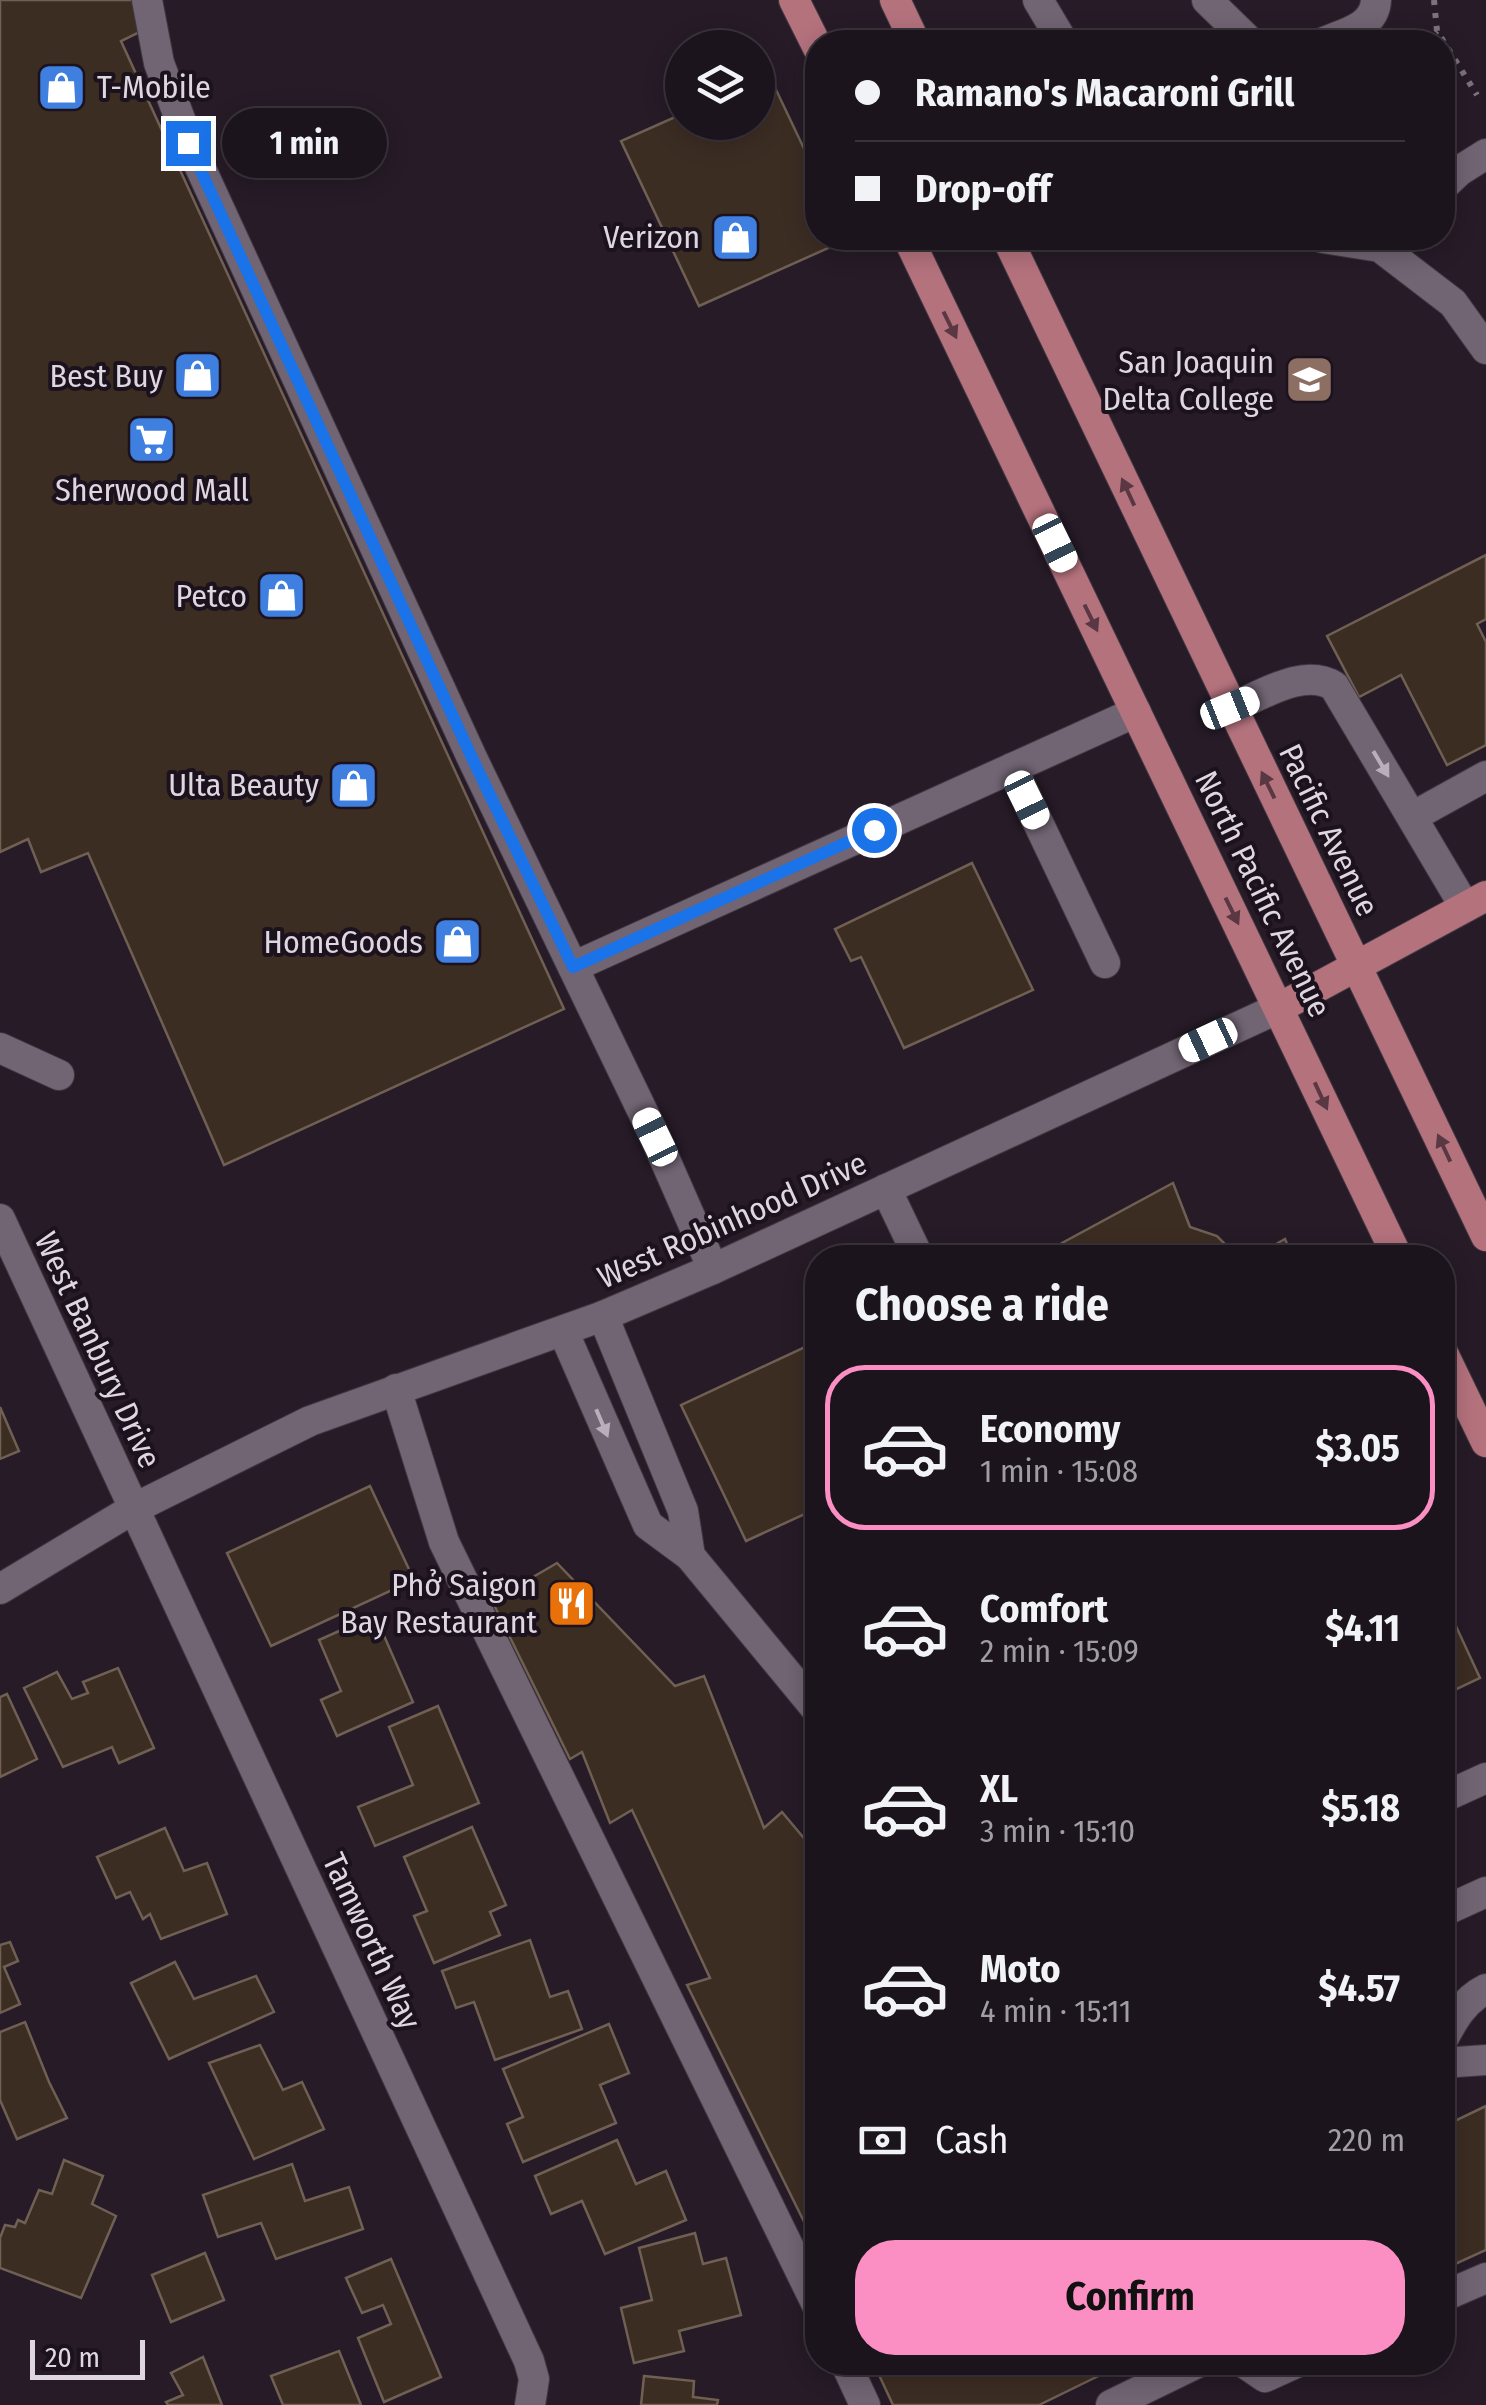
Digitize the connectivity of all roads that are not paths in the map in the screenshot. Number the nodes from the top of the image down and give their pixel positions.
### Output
1 (146, 0) edge
2 (794, 0) edge
3 (895, 0) edge
4 (1038, 0) edge
5 (1376, 0) edge
6 (1223, 4) edge
7 (809, 30) edge
8 (909, 30) edge
9 (1056, 30) edge
10 (1241, 30) edge
11 (1352, 30) edge
12 (1486, 154) edge
13 (1455, 174) edge
14 (914, 250) edge
15 (1013, 250) edge
16 (1394, 250) edge
17 (1486, 349) edge
18 (1230, 708) junction
19 (1136, 712) junction
20 (1012, 768) junction
21 (1486, 776) edge
22 (1412, 816) junction
23 (1475, 902) edge
24 (1104, 962) dead end
25 (573, 967) junction
26 (1358, 967) junction
27 (1279, 1008) junction
28 (0, 1048) edge
29 (59, 1074) dead end
30 (886, 1189) junction
31 (0, 1219) edge
32 (1486, 1236) edge
33 (913, 1245) edge
34 (1392, 1245) edge
35 (713, 1269) junction
36 (603, 1316) junction
37 (564, 1333) junction
38 (1455, 1378) edge
39 (396, 1389) junction
40 (1486, 1442) edge
41 (133, 1509) junction
42 (690, 1556) junction
43 (0, 1589) edge
44 (805, 1692) edge
45 (1486, 1778) edge
46 (1455, 1792) edge
47 (1486, 1892) edge
48 (1455, 1906) edge
49 (1486, 1989) edge
50 (1455, 2017) edge
51 (1486, 2060) edge
52 (1455, 2062) edge
53 (1486, 2278) edge
54 (805, 2280) edge
55 (1455, 2291) edge
56 (851, 2375) edge
57 (1172, 2375) edge
58 (530, 2405) edge
59 (866, 2405) edge
60 (1110, 2405) edge

1 - 25 street
2 - 7 main road
3 - 8 main road
4 - 9 street
5 - 11 street
6 - 10 street
12 - 13 street
14 -> 19 main road, North Pacific Avenue
18 -> 15 main road, Pacific Avenue
16 - 17 street
18 -> 22 street
26 -> 18 main road, Pacific Avenue
19 - 20 street
19 -> 27 main road, North Pacific Avenue
20 - 24 street
20 - 25 street
21 - 22 street
22 - 23 street
23 - 26 main road, West Robinhood Drive
25 - 35 street
26 - 27 main road, West Robinhood Drive
32 -> 26 main road, Pacific Avenue
27 - 30 street, West Robinhood Drive
27 -> 34 main road, North Pacific Avenue
28 - 29 street
30 - 33 street
30 - 35 street, West Robinhood Drive
31 - 41 street, West Banbury Drive
35 - 36 street, West Robinhood Drive
36 - 37 street, West Robinhood Drive
36 - 42 street
37 - 39 street, West Robinhood Drive
37 -> 42 street
38 - 40 main road
39 - 41 street, West Robinhood Drive
39 - 54 street
41 - 43 street, West Robinhood Drive
41 - 58 street, Tamworth Way
42 - 44 street
45 - 46 street
47 - 48 street
49 - 50 street
51 - 52 street
53 - 55 street
56 - 59 street
57 - 60 street

